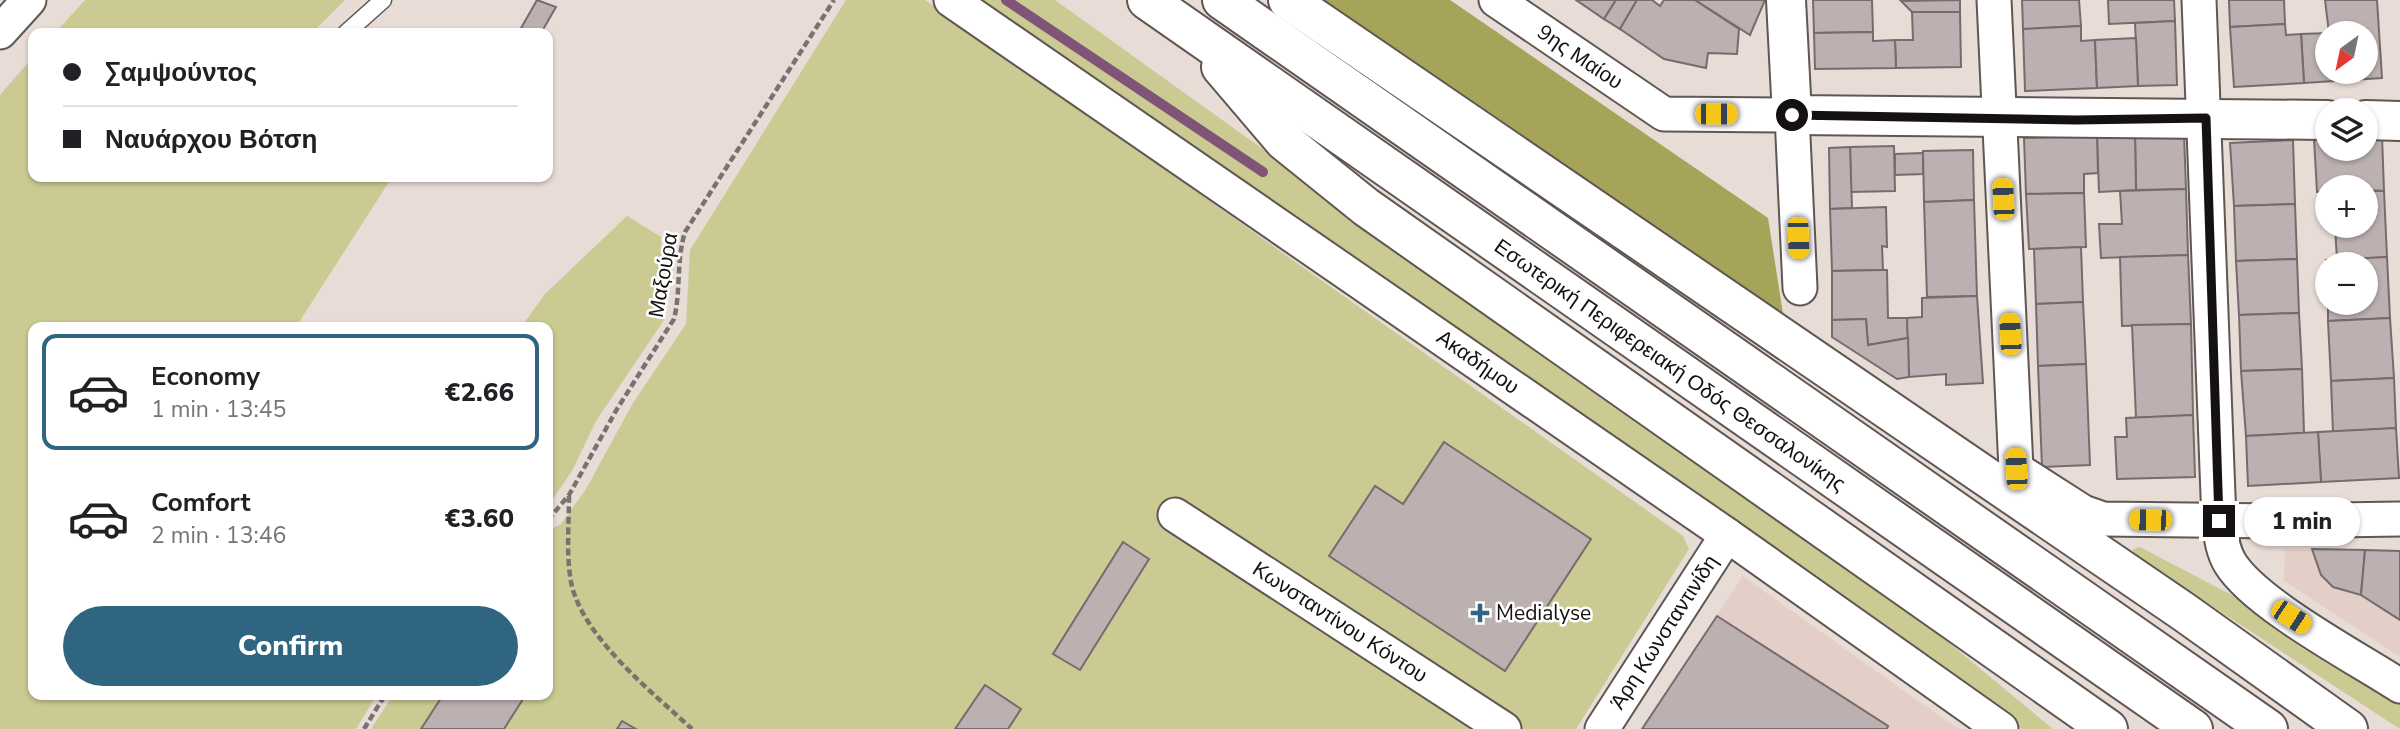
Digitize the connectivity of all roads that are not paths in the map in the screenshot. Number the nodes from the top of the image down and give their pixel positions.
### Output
1 (29, 0) edge
2 (383, 0) edge
3 (951, 0) edge
4 (1147, 0) edge
5 (1222, 0) edge
6 (1287, 0) edge
7 (1496, 0) edge
8 (1786, 0) edge
9 (1994, 0) edge
10 (2199, 0) edge
11 (352, 28) edge
12 (0, 32) edge
13 (1193, 32) junction
14 (1792, 115) junction
15 (2000, 118) junction
16 (2206, 118) junction
17 (2315, 120) edge
18 (2378, 120) edge
19 (2400, 121) edge
20 (1800, 288) dead end
21 (1175, 515) dead end
22 (2400, 519) edge
23 (2219, 521) junction
24 (1727, 534) junction
25 (2400, 686) edge
26 (1504, 729) edge
27 (1602, 729) edge
28 (2000, 729) edge
29 (2108, 729) edge
30 (2193, 729) edge
31 (2268, 729) edge
32 (2348, 729) edge

1 - 12 street
2 - 11 lane
3 - 24 street, Ακαδήμου
4 - 13 main road, Εσωτερική Περιφερειακή Οδός Θεσσαλονίκης
5 - 31 main road, Εσωτερική Περιφερειακή Οδός Θεσσαλονίκης
6 - 32 main road
7 - 14 street, 9ης Μαίου
8 - 14 main road
9 - 15 street
10 - 16 street
13 - 29 main road
13 - 30 main road, Εσωτερική Περιφερειακή Οδός Θεσσαλονίκης
14 - 15 main road
14 - 20 street
15 - 16 main road
15 - 23 street
16 - 17 main road
16 - 23 street
18 - 19 main road
21 - 26 street, Κωνσταντίνου Κόντου
22 - 23 street
23 - 25 street
24 - 27 street, Άρη Κωνσταντινίδη
24 - 28 street, Ακαδήμου

